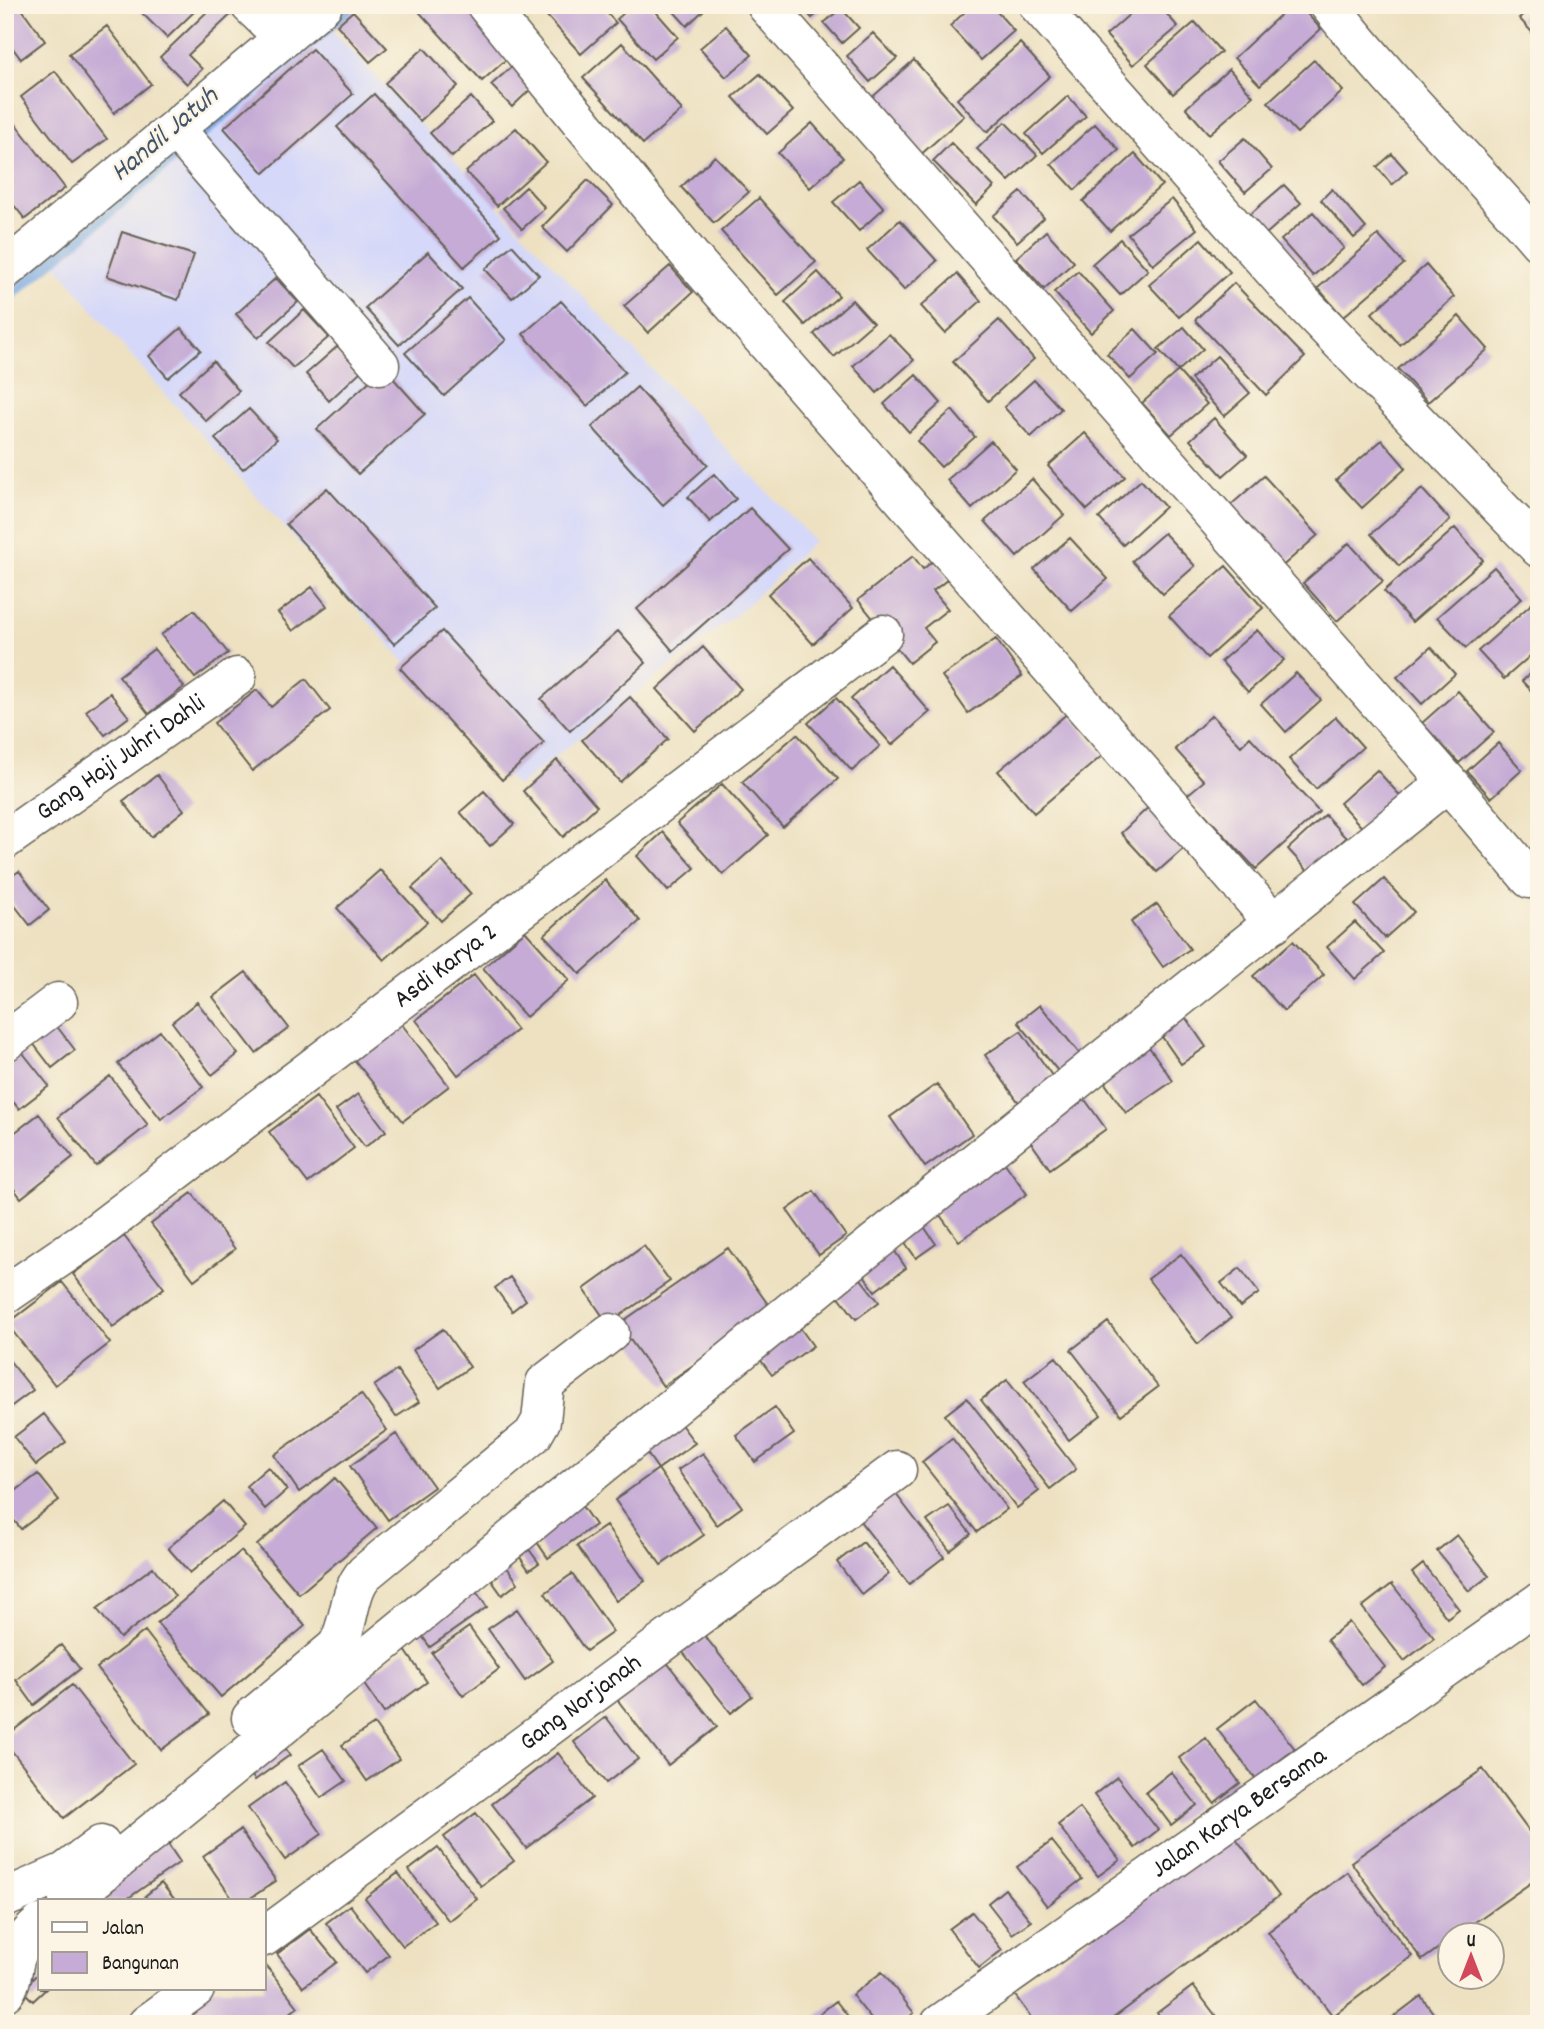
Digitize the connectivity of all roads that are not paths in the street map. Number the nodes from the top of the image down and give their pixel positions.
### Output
1 (250, 5) edge
2 (323, 5) edge
3 (486, 5) edge
4 (766, 5) edge
5 (1038, 5) edge
6 (1329, 5) edge
7 (284, 38) junction
8 (185, 141) junction
9 (1539, 242) edge
10 (5, 270) edge
11 (380, 365) dead end
12 (1539, 548) edge
13 (883, 634) dead end
14 (237, 677) dead end
15 (1448, 782) junction
16 (5, 840) edge
17 (1530, 878) dead end
18 (1274, 923) junction
19 (58, 1002) dead end
20 (5, 1042) edge
21 (5, 1295) edge
22 (610, 1333) dead end
23 (897, 1470) dead end
24 (1539, 1602) edge
25 (5, 1898) edge
26 (70, 1899) edge
27 (38, 1926) edge
28 (266, 1936) edge
29 (194, 1990) edge
30 (5, 1992) edge
31 (148, 2024) edge
32 (940, 2024) edge

1 - 7 street
2 - 7 street
3 - 18 street
4 - 15 street
5 - 12 street
6 - 9 street
7 - 8 street
8 - 10 street
8 - 11 street
13 - 21 street, Asdi Karya 2
14 - 16 street, Gang Haji Juhri Dahli
15 - 17 street
15 - 18 street
18 - 26 street
19 - 20 street
22 - 25 street
23 - 28 street, Gang Norjanah
24 - 32 street, Jalan Karya Bersama
27 - 30 street
29 - 31 street

